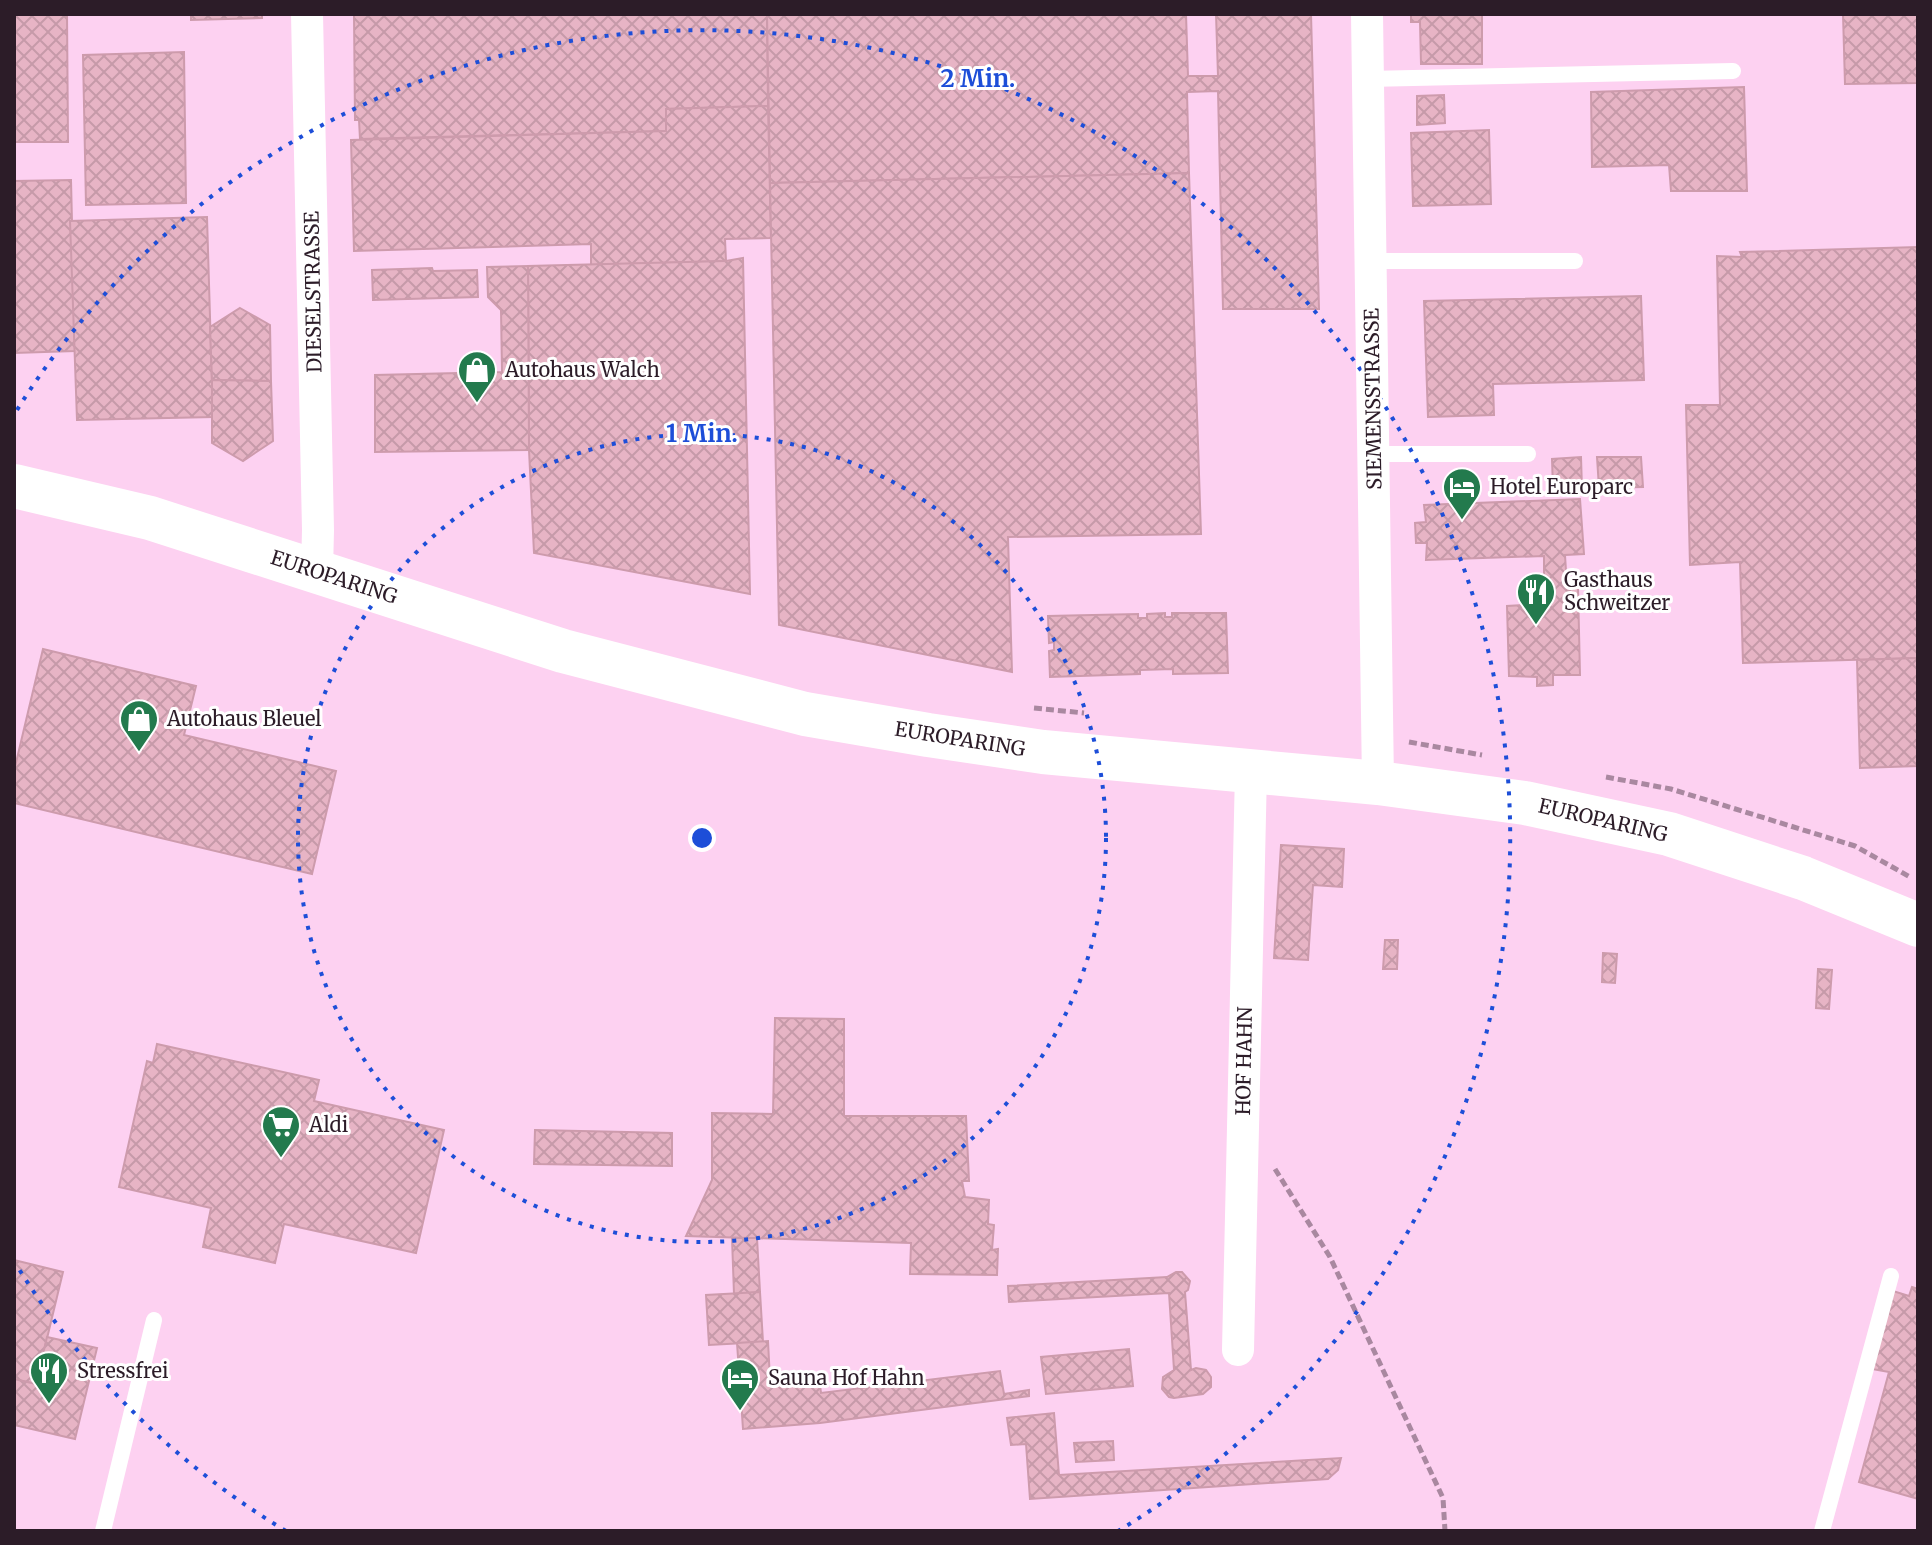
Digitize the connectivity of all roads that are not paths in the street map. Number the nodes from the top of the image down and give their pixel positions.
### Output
1 (307, 14) edge
2 (1367, 14) edge
3 (1733, 71) dead end
4 (1368, 79) junction
5 (1371, 261) junction
6 (1575, 261) dead end
7 (1374, 454) junction
8 (1528, 454) dead end
9 (14, 486) edge
10 (317, 571) junction
11 (1251, 771) junction
12 (1378, 783) junction
13 (1918, 925) edge
14 (1891, 1276) dead end
15 (154, 1320) dead end
16 (1238, 1350) dead end
17 (103, 1531) edge
18 (1822, 1531) edge

1 - 10 street, DIESELSTRASSE
2 - 4 street, SIEMENSSTRASSE
3 - 4 lane
4 - 5 street, SIEMENSSTRASSE
5 - 6 lane
5 - 7 street, SIEMENSSTRASSE
7 - 8 lane
7 - 12 street, SIEMENSSTRASSE
9 - 10 street, EUROPARING
10 - 11 street, EUROPARING
11 - 12 street, EUROPARING
11 - 16 street, HOF HAHN
12 - 13 street, EUROPARING
14 - 18 lane
15 - 17 lane

